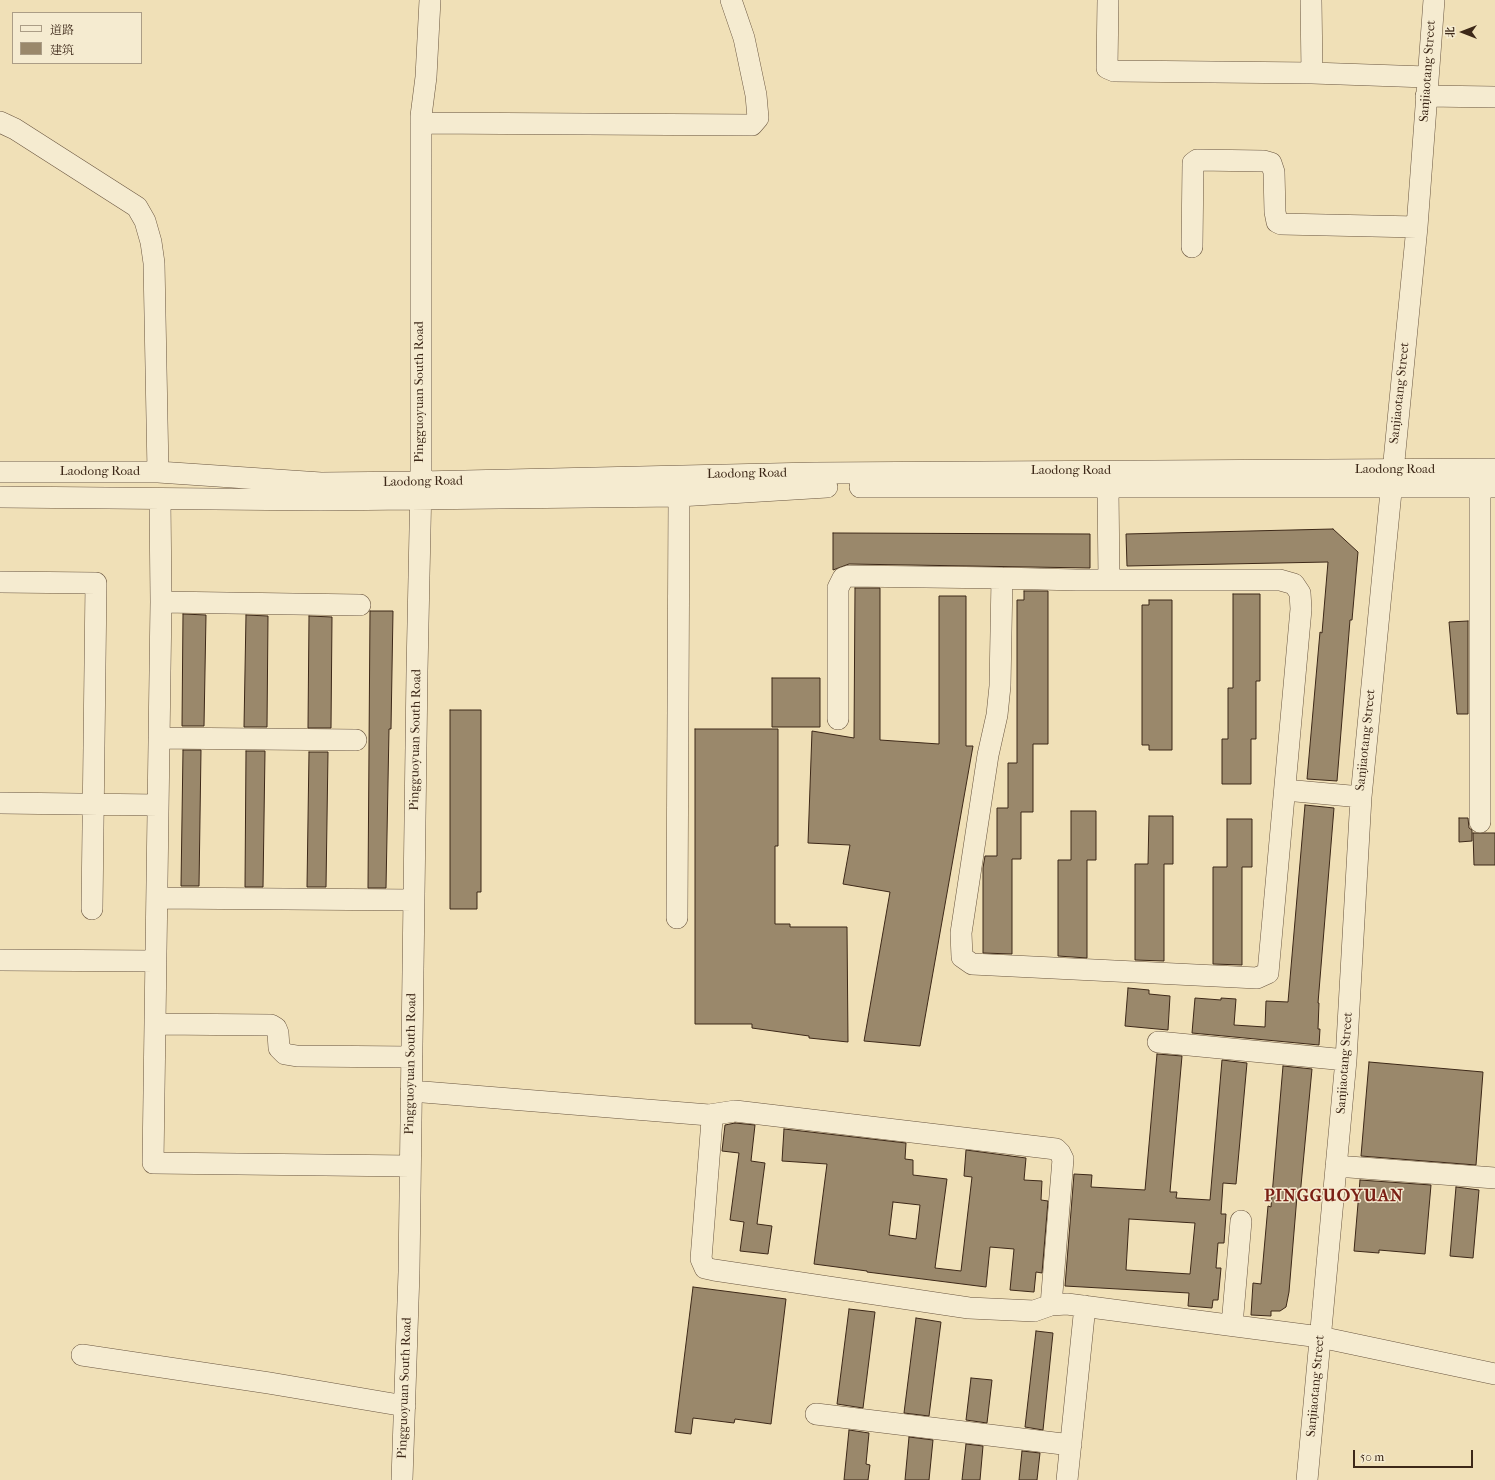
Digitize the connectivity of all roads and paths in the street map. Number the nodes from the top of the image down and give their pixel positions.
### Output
1 (430, 0) edge
2 (731, 0) edge
3 (1108, 0) edge
4 (1311, 0) edge
5 (1434, 0) edge
6 (1312, 73) junction
7 (1427, 86) junction
8 (1495, 97) edge
9 (0, 122) edge
10 (421, 123) junction
11 (1417, 227) junction
12 (1192, 247) dead end
13 (1495, 470) edge
14 (0, 472) edge
15 (158, 472) junction
16 (1391, 478) junction
17 (1488, 487) edge
18 (1108, 488) junction
19 (420, 491) junction
20 (679, 496) junction
21 (0, 497) edge
22 (160, 499) junction
23 (1002, 578) junction
24 (1109, 580) junction
25 (0, 582) edge
26 (161, 602) junction
27 (360, 606) dead end
28 (1487, 717) edge
29 (838, 719) dead end
30 (159, 738) junction
31 (356, 740) dead end
32 (1285, 790) junction
33 (1361, 797) junction
34 (0, 803) edge
35 (93, 804) junction
36 (158, 805) junction
37 (1480, 822) dead end
38 (157, 898) junction
39 (414, 900) junction
40 (92, 909) dead end
41 (677, 918) dead end
42 (0, 960) edge
43 (156, 961) junction
44 (156, 1024) junction
45 (1158, 1042) dead end
46 (412, 1057) junction
47 (1346, 1060) junction
48 (411, 1091) junction
49 (709, 1114) junction
50 (410, 1166) junction
51 (1336, 1166) junction
52 (1495, 1178) edge
53 (1241, 1221) dead end
54 (1051, 1305) junction
55 (1086, 1306) junction
56 (1232, 1325) junction
57 (1320, 1337) junction
58 (82, 1355) dead end
59 (1495, 1374) edge
60 (405, 1406) junction
61 (816, 1414) dead end
62 (1071, 1445) junction
63 (402, 1480) edge
64 (1067, 1480) edge
65 (1307, 1480) edge

1 - 10 street, Pingguoyuan South Road
2 - 10 street
3 - 6 street
4 - 6 street
5 - 7 street, Sanjiaotang Street
6 - 7 street
7 - 8 street
7 - 11 street, Sanjiaotang Street
9 - 15 street
10 - 19 street, Pingguoyuan South Road
11 - 12 street
11 - 16 street, Sanjiaotang Street
13 - 16 street, Laodong Road
14 - 15 street, Laodong Road
15 - 19 street, Laodong Road
16 - 17 street, Laodong Road
16 - 18 street, Laodong Road
16 - 19 street, Laodong Road
16 - 33 street, Sanjiaotang Street
17 - 28 street
18 - 20 street, Laodong Road
18 - 24 street
19 - 20 street, Laodong Road
19 - 22 street, Laodong Road
19 - 39 street, Pingguoyuan South Road
20 - 41 street
21 - 22 street, Laodong Road
22 - 26 street
23 - 24 street
23 - 29 street
23 - 32 street
24 - 32 street
25 - 35 street
26 - 27 street
26 - 30 street
28 - 37 street
30 - 31 street
30 - 36 street
32 - 33 street
33 - 47 street, Sanjiaotang Street
34 - 35 street
35 - 36 street
35 - 40 street
36 - 38 street
38 - 39 street
38 - 43 street
39 - 46 street, Pingguoyuan South Road
42 - 43 street
43 - 44 street
44 - 46 street
44 - 50 street
45 - 47 street
46 - 48 street, Pingguoyuan South Road
47 - 51 street, Sanjiaotang Street
48 - 49 street
48 - 50 street, Pingguoyuan South Road
49 - 54 street
49 - 54 street
50 - 60 street, Pingguoyuan South Road
51 - 52 street
51 - 57 street, Sanjiaotang Street
53 - 56 street
54 - 55 street
55 - 56 street
55 - 62 street
56 - 57 street
57 - 59 street
57 - 65 street, Sanjiaotang Street
58 - 60 street
60 - 63 street, Pingguoyuan South Road
61 - 62 street
62 - 64 street

